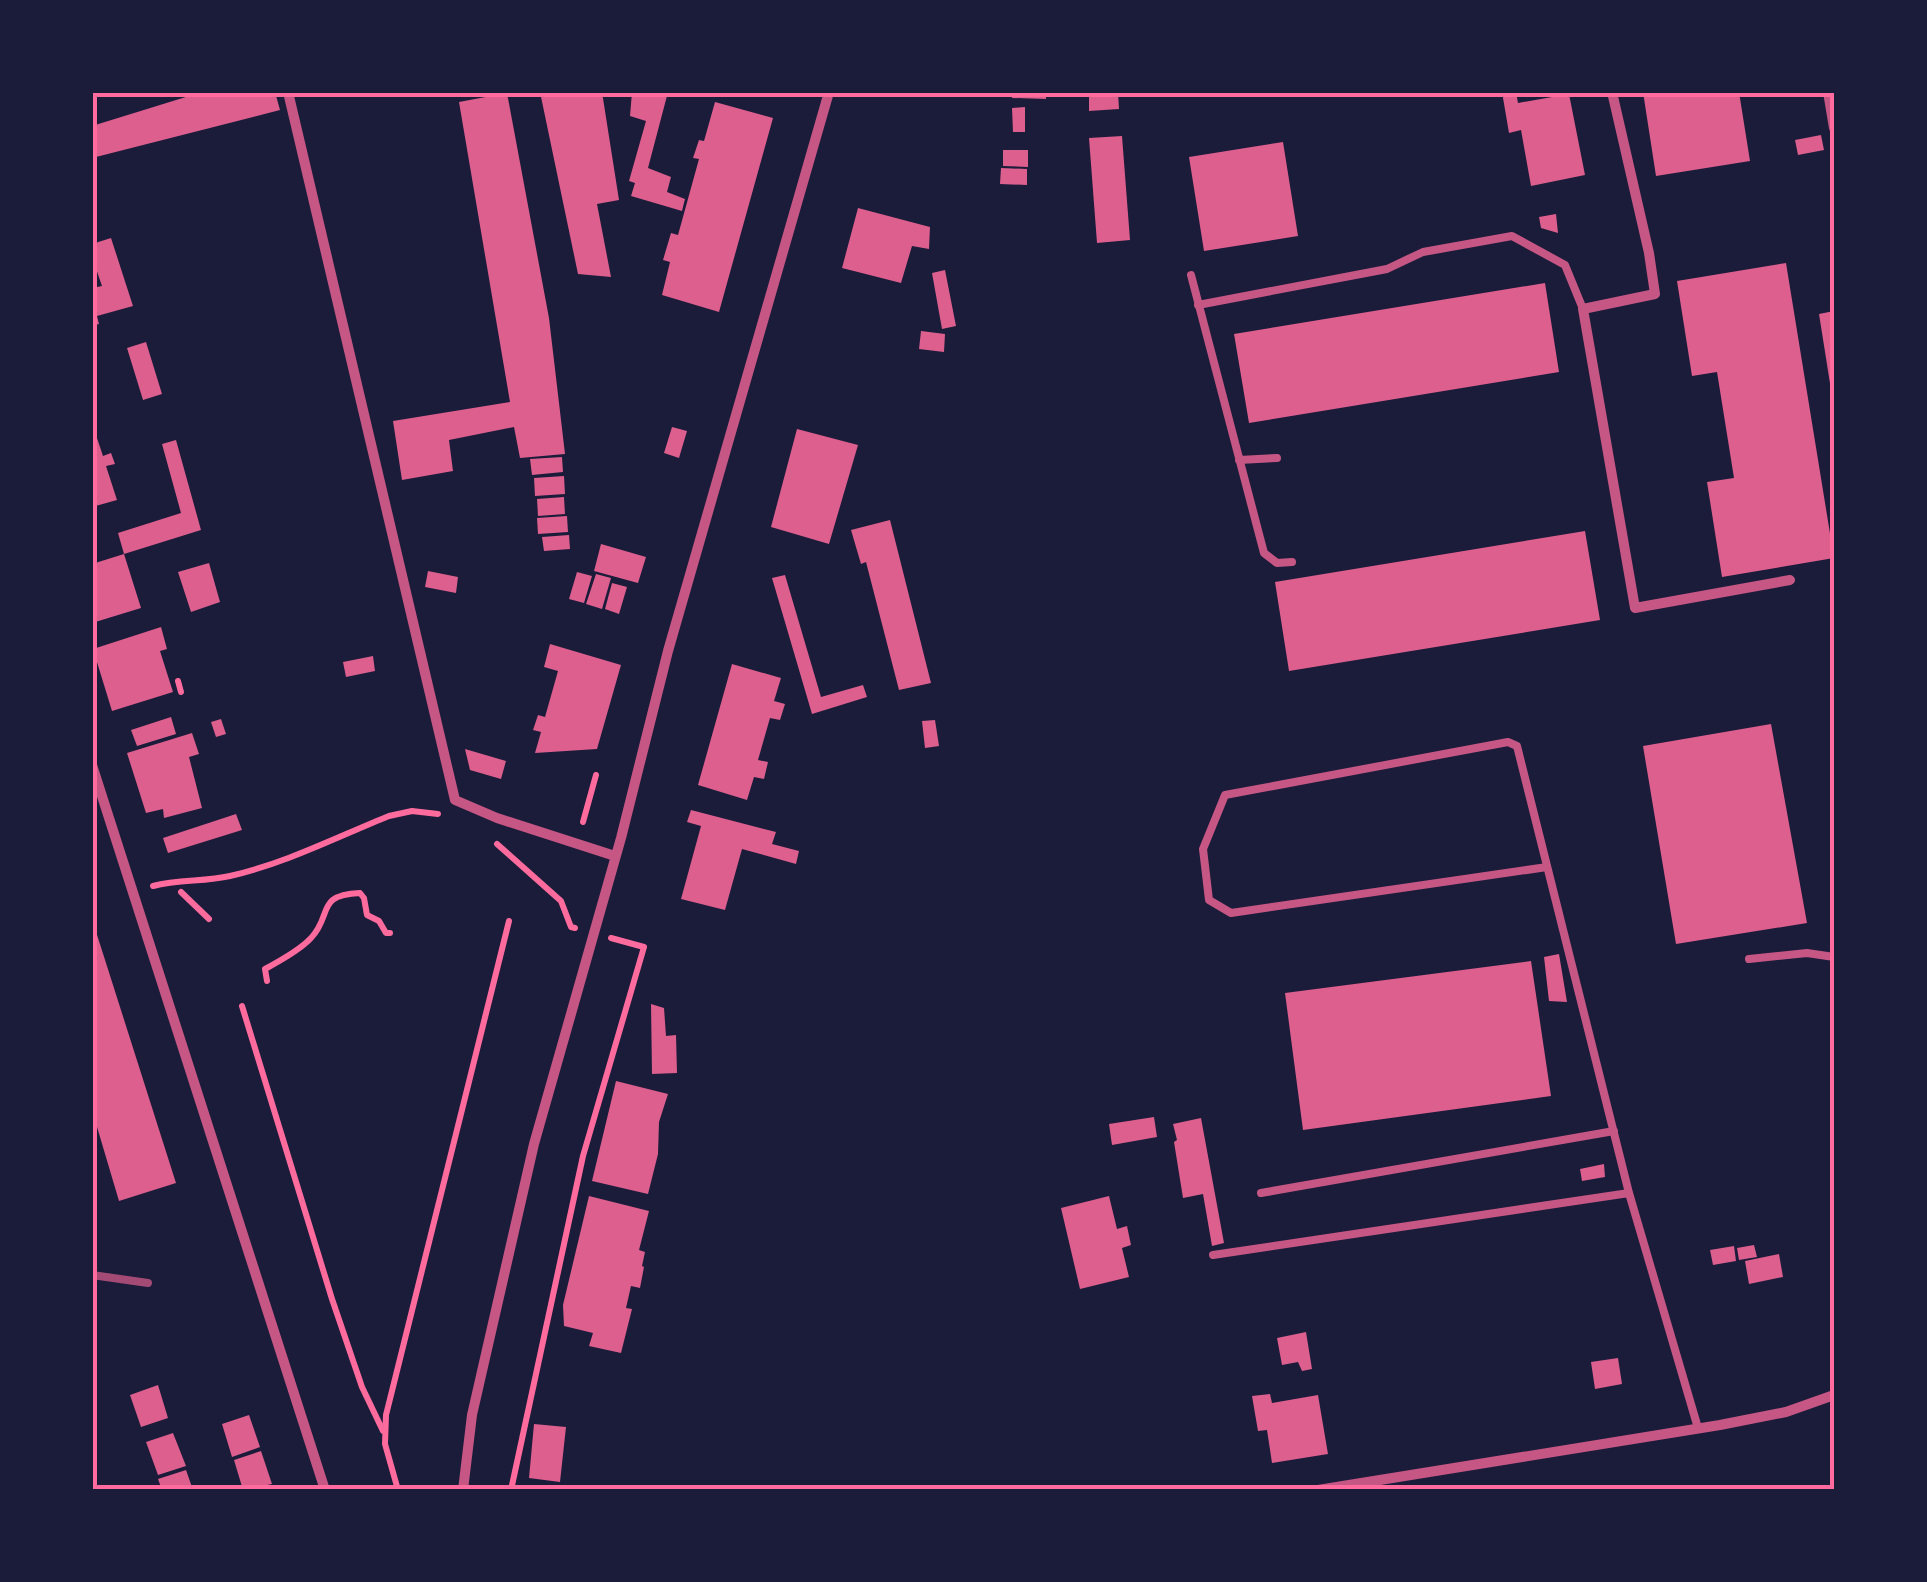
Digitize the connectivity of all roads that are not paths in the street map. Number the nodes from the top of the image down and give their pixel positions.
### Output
1 (288, 92) edge
2 (829, 92) edge
3 (1612, 92) edge
4 (1828, 92) edge
5 (1834, 128) edge
6 (1191, 275) dead end
7 (1198, 305) junction
8 (1584, 309) junction
9 (1277, 458) dead end
10 (1239, 460) junction
11 (1292, 562) dead end
12 (1790, 580) dead end
13 (92, 765) edge
14 (615, 856) junction
15 (1547, 867) junction
16 (1834, 957) edge
17 (1749, 959) dead end
18 (1614, 1131) junction
19 (1261, 1193) dead end
20 (1629, 1193) junction
21 (1213, 1255) dead end
22 (1834, 1396) edge
23 (1698, 1428) junction
24 (325, 1490) edge
25 (463, 1490) edge
26 (1318, 1490) edge

1 - 14 street
2 - 14 street
3 - 8 street
4 - 5 street
6 - 7 lane
7 - 8 lane
7 - 10 lane
8 - 12 street
9 - 10 lane
10 - 11 lane
13 - 24 street
14 - 25 street
15 - 15 lane
15 - 18 lane
16 - 17 lane
18 - 19 lane
18 - 20 lane
20 - 21 lane
20 - 23 lane
22 - 23 street
23 - 26 street

